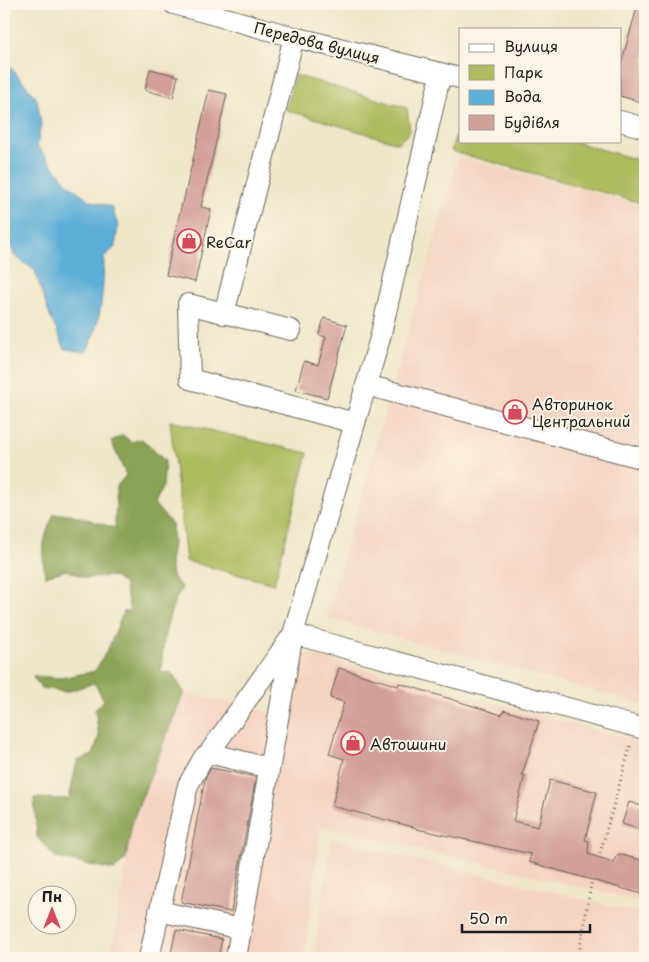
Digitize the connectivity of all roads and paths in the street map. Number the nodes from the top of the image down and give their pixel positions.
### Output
1 (174, 4) edge
2 (294, 37) junction
3 (451, 76) edge
4 (622, 122) edge
5 (645, 128) edge
6 (224, 314) junction
7 (291, 330) dead end
8 (366, 385) junction
9 (355, 423) junction
10 (645, 459) edge
11 (293, 634) junction
12 (645, 693) edge
13 (641, 728) edge
14 (209, 753) junction
15 (269, 768) junction
16 (600, 853) dead end
17 (592, 880) dead end
18 (160, 911) junction
19 (241, 928) junction
20 (149, 958) edge
21 (236, 958) edge
22 (578, 958) edge

1 - 2 street, Передова вулиця
2 - 3 street, Передова вулиця
2 - 6 street
3 - 8 street
4 - 5 street
6 - 7 street
6 - 9 street
8 - 9 street
8 - 10 street
9 - 11 street
11 - 13 street
11 - 14 street
11 - 15 street
12 - 13 path
13 - 16 path
14 - 15 street
14 - 18 street
15 - 19 street
17 - 22 path
18 - 19 street
18 - 20 street
19 - 21 street

